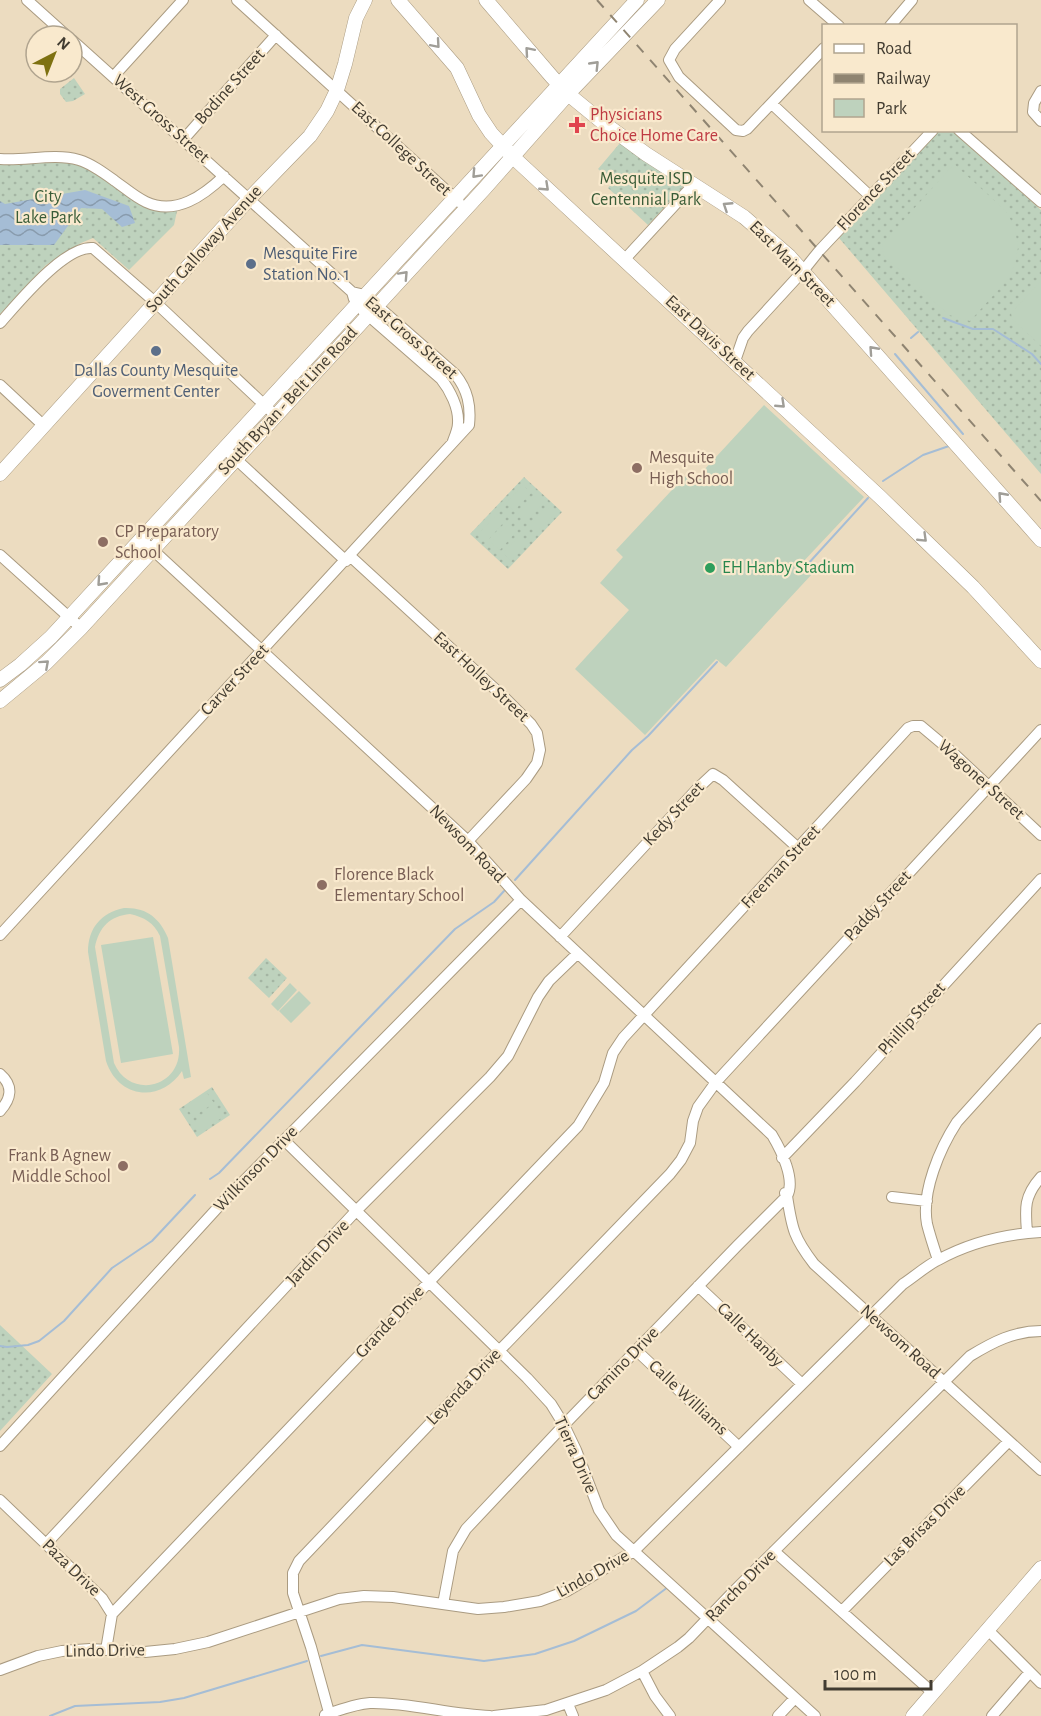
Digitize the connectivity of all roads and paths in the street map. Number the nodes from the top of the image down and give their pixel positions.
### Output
1 (27, 0) edge
2 (183, 0) edge
3 (237, 0) edge
4 (364, 0) edge
5 (398, 0) edge
6 (486, 0) edge
7 (636, 0) edge
8 (658, 0) edge
9 (720, 0) edge
10 (809, 0) edge
11 (912, 0) edge
12 (54, 24) edge
13 (837, 24) edge
14 (892, 24) edge
15 (276, 35) junction
16 (822, 50) edge
17 (84, 51) edge
18 (113, 77) junction
19 (563, 89) junction
20 (337, 90) junction
21 (1041, 91) edge
22 (772, 104) junction
23 (1041, 122) edge
24 (931, 132) edge
25 (961, 132) edge
26 (183, 140) junction
27 (503, 146) junction
28 (513, 157) junction
29 (0, 159) edge
30 (224, 176) junction
31 (694, 184) junction
32 (870, 196) junction
33 (454, 198) junction
34 (249, 199) junction
35 (1041, 202) edge
36 (466, 209) junction
37 (844, 224) junction
38 (625, 259) junction
39 (803, 271) junction
40 (358, 297) junction
41 (155, 302) junction
42 (371, 310) junction
43 (0, 323) edge
44 (315, 349) junction
45 (326, 359) junction
46 (735, 361) junction
47 (0, 385) edge
48 (264, 404) junction
49 (275, 415) junction
50 (469, 425) joint
51 (44, 426) junction
52 (452, 445) junction
53 (224, 448) junction
54 (235, 459) junction
55 (0, 474) edge
56 (188, 488) junction
57 (199, 498) junction
58 (141, 539) junction
59 (1041, 540) edge
60 (153, 550) junction
61 (0, 555) edge
62 (348, 558) junction
63 (69, 618) junction
64 (81, 628) junction
65 (263, 650) junction
66 (1041, 661) edge
67 (0, 680) edge
68 (0, 701) edge
69 (921, 726) joint
70 (1041, 730) edge
71 (989, 786) junction
72 (1041, 835) edge
73 (468, 841) junction
74 (798, 848) junction
75 (1041, 879) edge
76 (521, 900) junction
77 (0, 935) edge
78 (560, 937) junction
79 (577, 954) junction
80 (644, 1015) junction
81 (1041, 1029) edge
82 (0, 1074) edge
83 (716, 1082) junction
84 (0, 1111) edge
85 (284, 1140) junction
86 (782, 1158) junction
87 (1041, 1177) edge
88 (787, 1196) junction
89 (892, 1197) dead end
90 (927, 1201) junction
91 (356, 1211) junction
92 (1027, 1232) junction
93 (1041, 1232) edge
94 (938, 1260) junction
95 (428, 1282) junction
96 (698, 1286) junction
97 (870, 1316) junction
98 (1041, 1331) edge
99 (636, 1350) junction
100 (499, 1351) junction
101 (944, 1382) junction
102 (802, 1384) junction
103 (564, 1425) junction
104 (1009, 1441) junction
105 (0, 1446) edge
106 (740, 1447) junction
107 (1041, 1470) edge
108 (0, 1500) edge
109 (46, 1544) junction
110 (634, 1551) junction
111 (774, 1551) junction
112 (1041, 1568) edge
113 (443, 1604) junction
114 (842, 1611) junction
115 (299, 1612) junction
116 (112, 1614) junction
117 (708, 1619) junction
118 (987, 1629) junction
119 (106, 1650) junction
120 (0, 1670) edge
121 (642, 1671) junction
122 (1030, 1672) junction
123 (1041, 1683) edge
124 (933, 1693) junction
125 (795, 1698) junction
126 (568, 1704) junction
127 (327, 1715) edge
128 (472, 1716) edge
129 (492, 1716) edge
130 (573, 1716) edge
131 (670, 1716) edge
132 (778, 1716) edge
133 (815, 1716) edge
134 (913, 1716) edge
135 (992, 1716) edge

1 - 12 street
2 - 18 street
3 - 15 street, East College Street
4 - 20 main road, South Galloway Avenue
5 -> 27 main road, East Davis Street
19 -> 6 main road, East Main Street
7 - 19 main road
19 -> 8 main road
9 - 22 street
10 - 13 street
11 - 14 street
15 - 20 street, East College Street
15 - 26 street, Bodine Street
16 - 22 street
17 - 18 street, West Gross Street
18 - 26 street, West Gross Street
19 - 27 main road, South Bryan - Belt Line Road
19 - 28 main road, South Bryan - Belt Line Road
19 - 31 main road, East Main Street
20 - 33 street, East College Street
20 - 34 main road, South Galloway Avenue
21 - 23 street
22 - 32 street
24 - 32 street, Florence Street
25 - 35 street
26 - 30 street, West Gross Street
27 - 28 main road, East Davis Street
27 -> 33 main road, South Bryan - Belt Line Road
28 - 36 main road, South Bryan - Belt Line Road
28 -> 38 main road, East Davis Street
29 - 30 street
30 - 34 street, West Gross Street
31 - 38 street
39 -> 31 main road, East Main Street
32 - 37 street, Florence Street
33 - 36 street, East College Street
33 - 40 main road, South Bryan - Belt Line Road
34 - 40 street, East Gross Street
34 - 41 main road, South Galloway Avenue
42 -> 36 main road, South Bryan - Belt Line Road
37 - 39 street, Florence Street
37 - 39 street
38 - 46 main road, East Davis Street
39 - 46 street
59 -> 39 main road, East Main Street
40 - 42 street, East Gross Street
40 - 44 main road, South Bryan - Belt Line Road
41 - 43 street
41 - 48 street
41 - 51 main road, South Galloway Avenue
42 - 45 main road, South Bryan - Belt Line Road
42 - 50 street, East Gross Street
42 - 52 street, East Gross Street
44 - 45 main road
44 - 48 main road, South Bryan - Belt Line Road
45 - 49 main road, South Bryan - Belt Line Road
46 -> 66 main road, East Davis Street
47 - 51 street
48 - 49 street
48 - 53 main road, South Bryan - Belt Line Road
49 - 54 main road, South Bryan - Belt Line Road
50 - 52 street, Carver Street
51 - 55 main road, South Galloway Avenue
52 - 62 street, Carver Street
53 - 54 street, East Holley Street
53 - 56 main road, South Bryan - Belt Line Road
54 - 57 main road, South Bryan - Belt Line Road
54 - 62 street, East Holley Street
56 - 57 main road
56 - 58 main road, South Bryan - Belt Line Road
57 - 60 main road, South Bryan - Belt Line Road
58 - 60 street, Newsom Road
58 -> 63 main road, South Bryan - Belt Line Road
60 - 64 main road, South Bryan - Belt Line Road
60 - 65 street, Newsom Road
61 - 63 street
62 - 65 street, Carver Street
62 - 73 street, East Holley Street
63 - 64 street
63 - 67 main road, South Bryan - Belt Line Road
68 -> 64 main road, South Bryan - Belt Line Road
65 - 73 street, Newsom Road
65 - 77 street, Carver Street
69 - 71 street, Wagoner Street
69 - 74 street, Freeman Street
70 - 71 street, Paddy Street
71 - 72 street, Wagoner Street
71 - 83 street, Paddy Street
73 - 76 street, Newsom Road
74 - 78 street, Kedy Street
74 - 80 street, Freeman Street
75 - 86 street, Phillip Street
76 - 78 street, Newsom Road
76 - 85 street, Wilkinson Drive
78 - 79 street, Newsom Road
79 - 80 street, Newsom Road
79 - 91 street, Jardin Drive
80 - 83 street, Newsom Road
80 - 95 street, Grande Drive
81 - 90 street
82 - 84 street
83 - 86 street, Newsom Road
83 - 100 street, Leyenda Drive
85 - 91 street, Tierra Drive
85 - 105 street, Wilkinson Drive
86 - 88 street, Newsom Road
87 - 92 street
88 - 96 street, Camino Drive
88 - 97 street, Newsom Road
89 - 90 street
90 - 94 street
91 - 95 street, Tierra Drive
91 - 109 street, Jardin Drive
92 - 93 street, Lindo Drive
92 - 94 street, Lindo Drive
94 - 97 street, Lindo Drive
95 - 100 street, Tierra Drive
95 - 116 street, Grande Drive
96 - 99 street, Camino Drive
96 - 102 street, Calle Hanby
97 - 101 street, Newsom Road
97 - 102 street, Lindo Drive
98 - 101 street, Rancho Drive
99 - 103 street, Camino Drive
99 - 106 street, Calle Williams
100 - 103 street, Tierra Drive
100 - 115 street, Leyenda Drive
101 - 104 street, Newsom Road
101 - 111 street, Rancho Drive
102 - 106 street, Lindo Drive
103 - 110 street, Tierra Drive
103 - 113 street, Camino Drive
104 - 107 street, Newsom Road
104 - 114 street, Las Brisas Drive
106 - 110 street, Lindo Drive
108 - 109 street, Paza Drive
109 - 116 street, Paza Drive
110 - 113 street, Lindo Drive
110 - 117 street, Tierra Drive
111 - 114 street
111 - 117 street, Rancho Drive
112 - 118 main road
113 - 115 street, Lindo Drive
114 - 124 street
115 - 119 street, Lindo Drive
115 - 127 street, Leyenda Drive
116 - 119 street, Paza Drive
117 - 121 street, Rancho Drive
117 - 125 street, Tierra Drive
118 - 122 street
118 - 124 main road
119 - 120 street, Lindo Drive
121 - 126 street, Rancho Drive
121 - 131 street
122 - 123 street
122 - 135 street
124 - 134 main road
125 - 132 street
125 - 133 street, Tierra Drive
126 - 129 street, Rancho Drive
126 - 130 street
127 - 128 street, Rancho Drive
128 - 129 street, Rancho Drive

